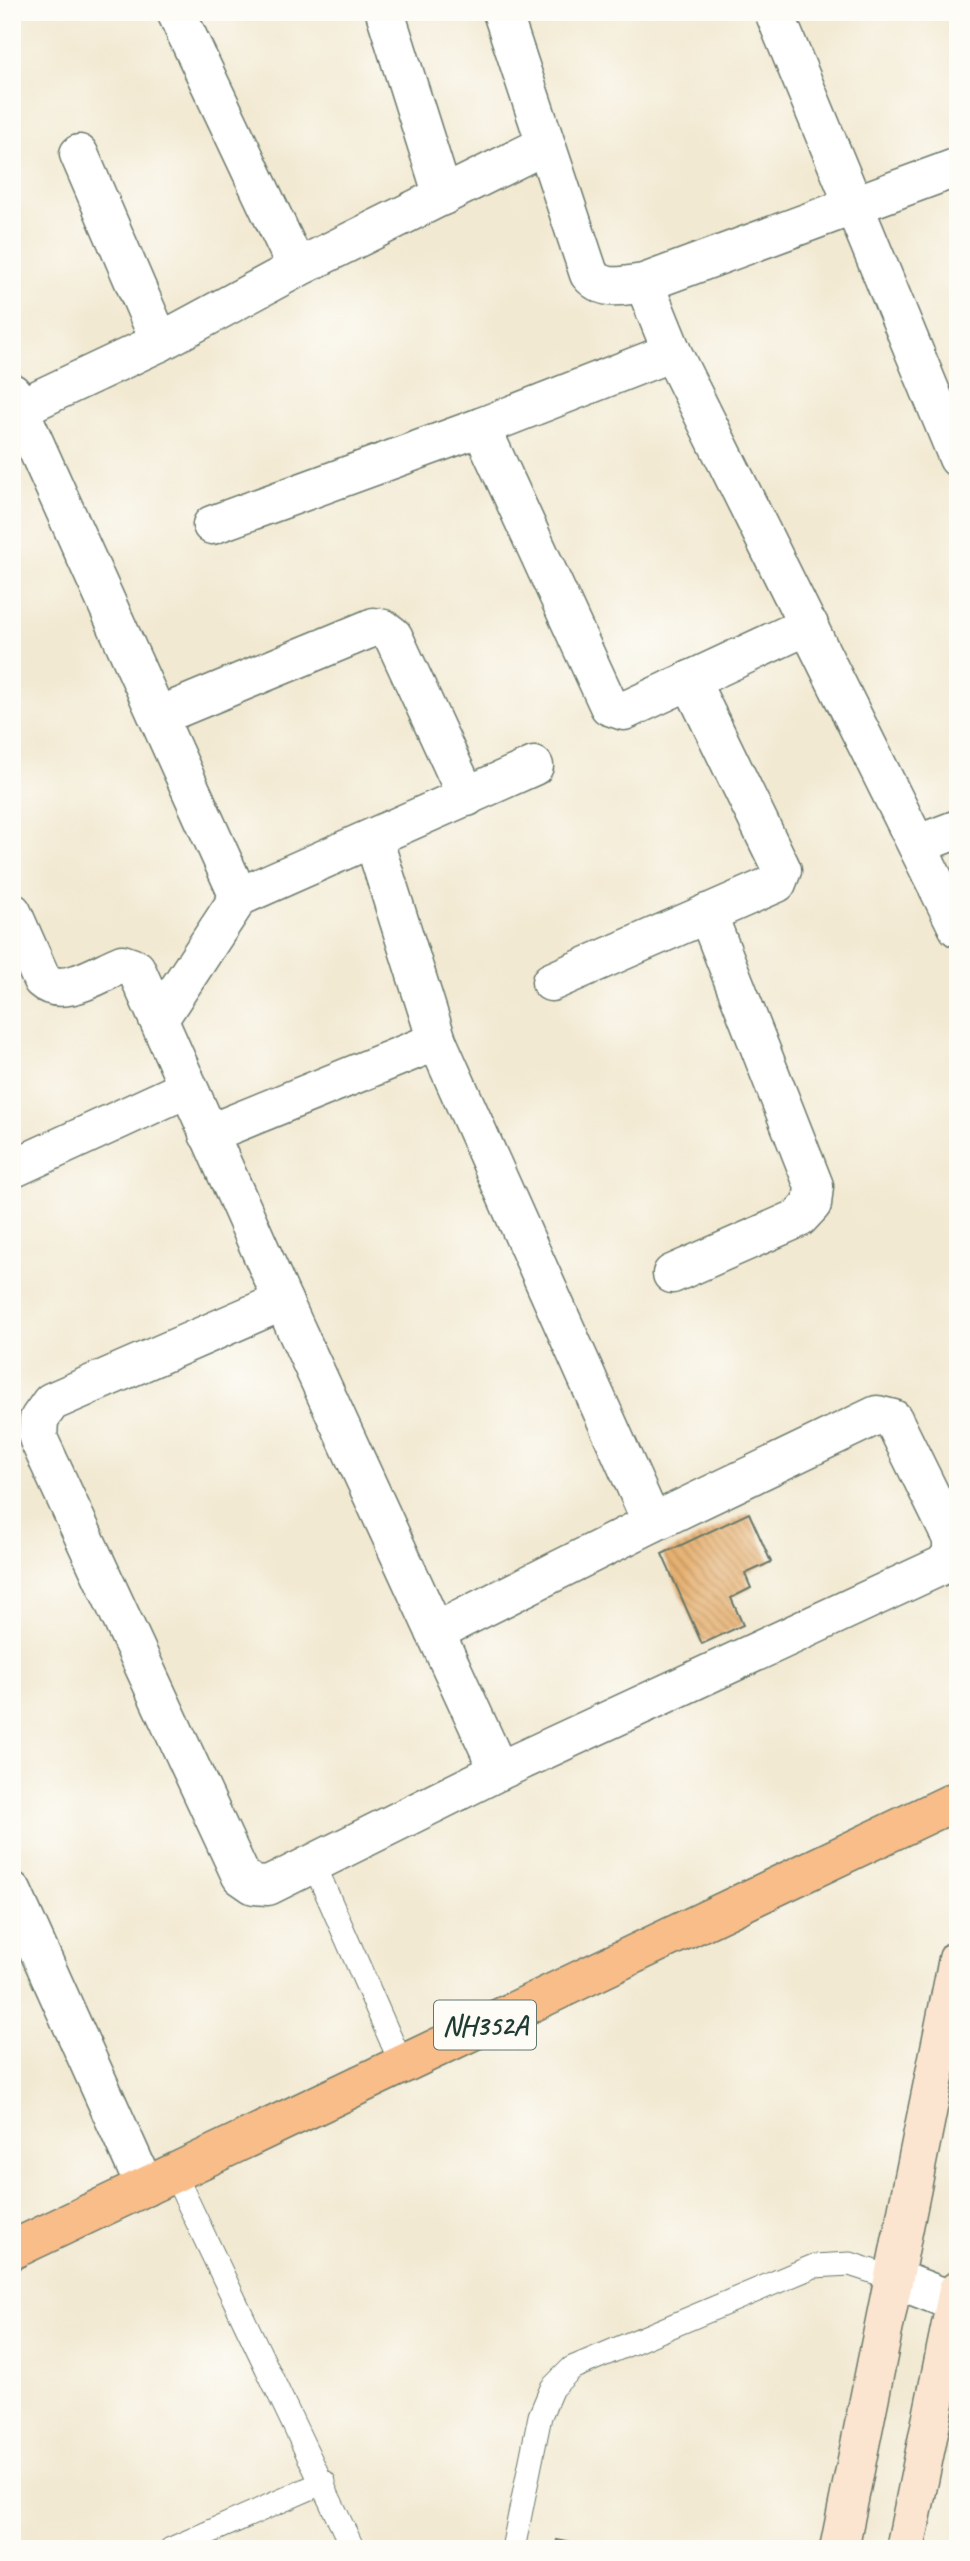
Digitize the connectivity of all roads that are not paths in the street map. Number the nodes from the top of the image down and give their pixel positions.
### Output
1 (176, 12) edge
2 (385, 12) edge
3 (502, 12) edge
4 (774, 12) edge
5 (545, 145) junction
6 (79, 154) dead end
7 (958, 167) edge
8 (443, 196) junction
9 (853, 207) junction
10 (296, 268) junction
11 (644, 283) junction
12 (160, 342) junction
13 (672, 352) junction
14 (16, 400) edge
15 (481, 427) junction
16 (958, 458) edge
17 (212, 525) dead end
18 (809, 625) junction
19 (690, 680) junction
20 (159, 716) junction
21 (534, 766) dead end
22 (467, 797) junction
23 (958, 829) edge
24 (373, 838) junction
25 (919, 844) junction
26 (239, 897) junction
27 (12, 912) edge
28 (707, 913) junction
29 (958, 928) edge
30 (551, 982) dead end
31 (159, 1019) junction
32 (438, 1041) junction
33 (188, 1088) junction
34 (208, 1134) junction
35 (12, 1169) edge
36 (672, 1273) dead end
37 (283, 1301) junction
38 (652, 1523) junction
39 (435, 1632) junction
40 (499, 1771) junction
41 (958, 1800) edge
42 (313, 1862) junction
43 (12, 1891) edge
44 (958, 1959) edge
45 (402, 2065) junction
46 (160, 2180) junction
47 (12, 2250) edge
48 (893, 2278) junction
49 (957, 2299) edge
50 (324, 2482) junction
51 (171, 2549) edge
52 (354, 2549) edge
53 (513, 2549) edge
54 (839, 2549) edge
55 (905, 2549) edge

1 - 10 street
2 - 8 street
3 - 5 street
4 - 9 street
5 - 8 street
5 - 11 street
6 - 12 street
7 - 9 street
8 - 10 street
9 - 11 street
9 - 16 street
10 - 12 street
11 - 13 street
12 - 14 street
13 - 15 street
13 - 18 street
14 - 20 street
15 - 17 street
15 - 19 street
18 - 19 street
18 - 25 street
19 - 28 street
20 - 22 street
20 - 26 street
21 - 22 street
22 - 24 street
23 - 25 street
24 - 26 street
24 - 32 street
25 - 29 street
26 - 31 street
27 - 31 street
28 - 30 street
28 - 36 street
31 - 33 street
32 - 34 street
32 - 38 street
33 - 34 street
33 - 35 street
34 - 37 street
37 - 39 street
37 - 42 street
38 - 39 street
38 - 40 street
39 - 40 street
40 - 42 street
41 - 45 highway, NH352A
42 - 45 lane
43 - 46 street
44 - 48 street
45 - 46 highway, NH352A
46 - 47 highway, NH352A
46 - 50 lane
48 - 49 street
48 - 53 lane
48 - 54 street
49 - 55 street
50 - 51 lane
50 - 52 lane

